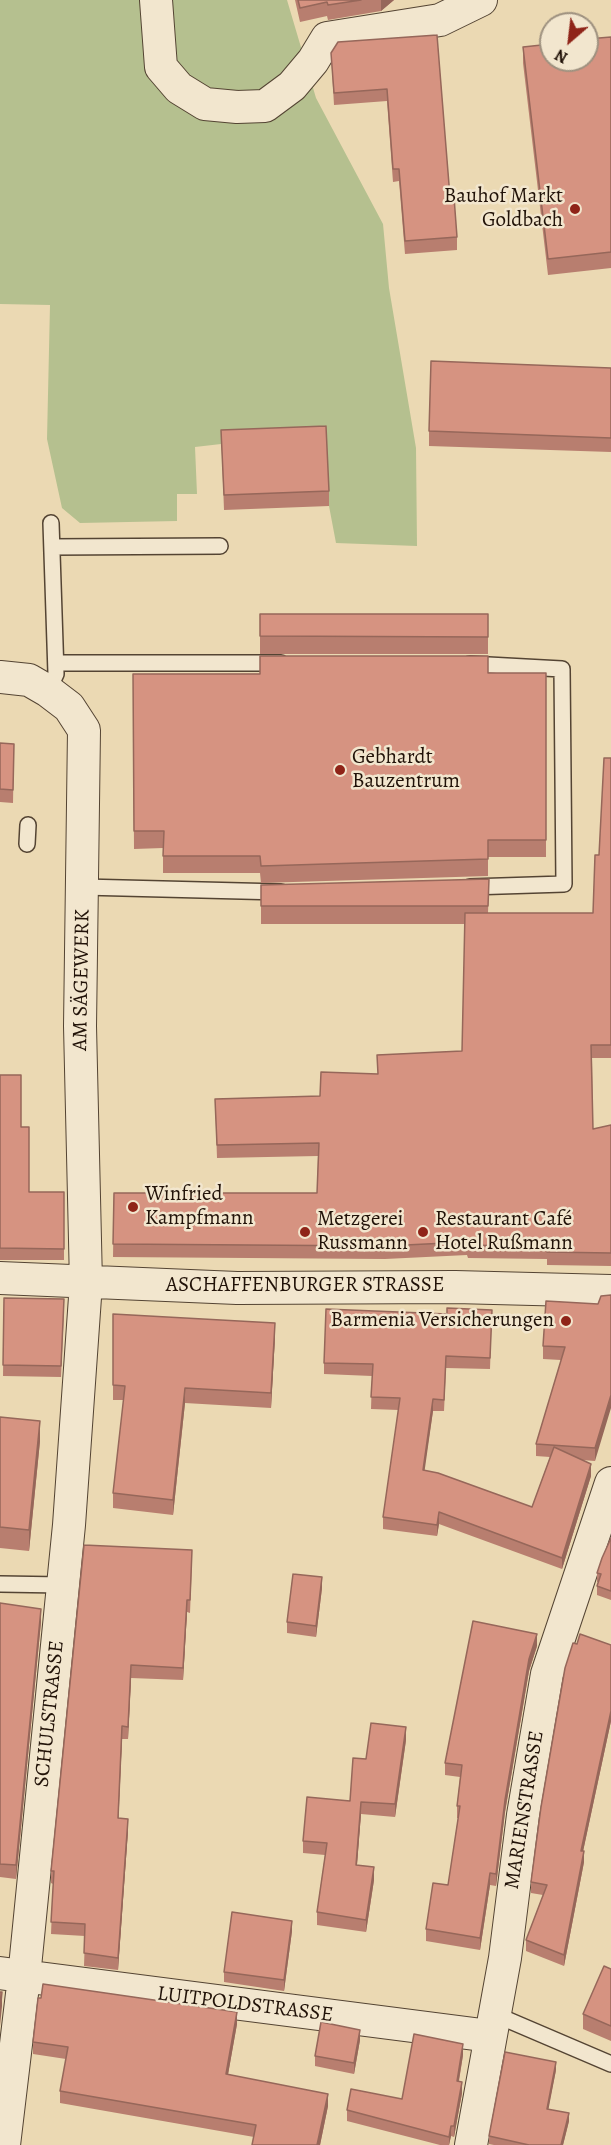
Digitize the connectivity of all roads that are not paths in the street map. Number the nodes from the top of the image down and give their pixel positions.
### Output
1 (156, 0) edge
2 (481, 0) edge
3 (51, 523) dead end
4 (220, 546) dead end
5 (52, 547) junction
6 (294, 663) edge
7 (454, 664) edge
8 (0, 677) edge
9 (52, 677) junction
10 (28, 825) dead end
11 (27, 844) dead end
12 (83, 887) junction
13 (454, 887) edge
14 (295, 892) edge
15 (0, 1278) edge
16 (86, 1283) junction
17 (611, 1291) edge
18 (611, 1483) edge
19 (0, 1584) edge
20 (63, 1585) junction
21 (12, 1975) edge
22 (492, 2025) junction
23 (611, 2064) edge
24 (4, 2145) edge
25 (471, 2145) edge

1 - 2 street
3 - 5 lane
4 - 5 lane
5 - 9 lane
6 - 9 lane
7 - 13 lane
8 - 9 street, AM SÄGEWERK
9 - 12 street, AM SÄGEWERK
10 - 11 lane
12 - 14 lane
12 - 16 street, AM SÄGEWERK
15 - 16 street, ASCHAFFENBURGER STRASSE
16 - 17 street, ASCHAFFENBURGER STRASSE
16 - 20 street, SCHULSTRASSE
18 - 22 street, MARIENSTRASSE
19 - 20 lane
20 - 21 street, SCHULSTRASSE
21 - 22 street, LUITPOLDSTRASSE
21 - 24 street, SCHULSTRASSE
22 - 23 lane
22 - 25 street, MARIENSTRASSE

